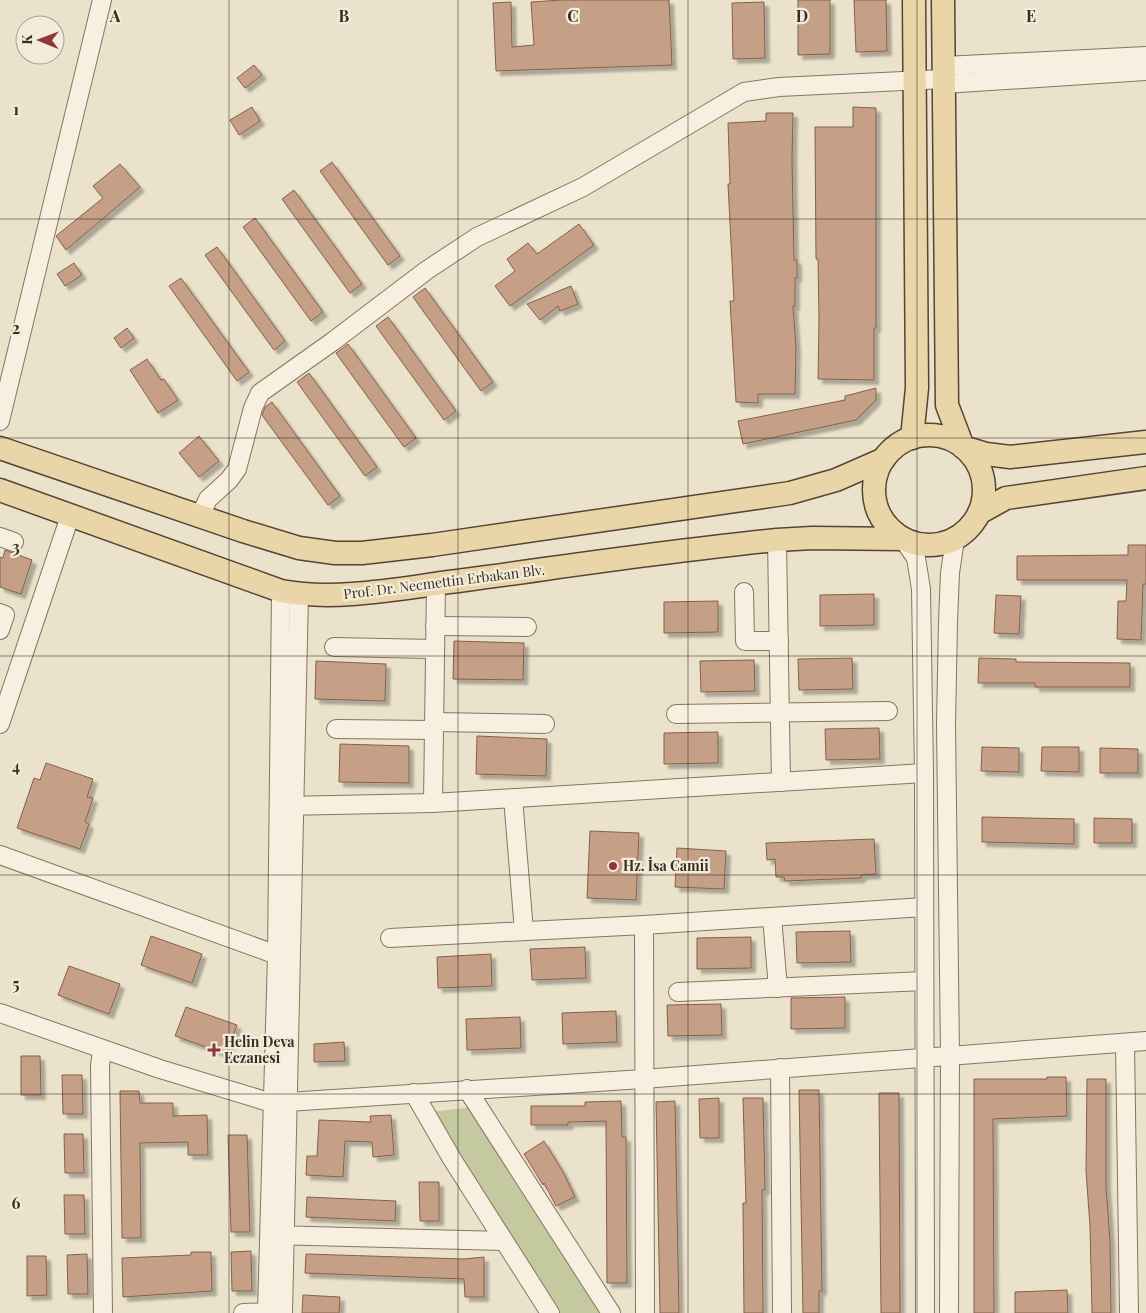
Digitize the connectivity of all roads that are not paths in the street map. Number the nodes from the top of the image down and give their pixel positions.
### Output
1 (102, 0) edge
2 (914, 0) edge
3 (943, 0) edge
4 (1146, 56) edge
5 (1146, 71) edge
6 (944, 76) junction
7 (915, 80) junction
8 (0, 421) edge
9 (912, 438) junction
10 (1146, 442) edge
11 (964, 447) junction
12 (0, 448) edge
13 (884, 459) junction
14 (1146, 478) edge
15 (0, 490) edge
16 (979, 513) junction
17 (70, 516) junction
18 (200, 516) junction
19 (904, 539) junction
20 (955, 539) junction
21 (777, 540) junction
22 (436, 584) junction
23 (744, 592) dead end
24 (290, 593) junction
25 (0, 613) edge
26 (435, 626) junction
27 (527, 627) dead end
28 (0, 630) edge
29 (779, 641) junction
30 (334, 647) dead end
31 (435, 649) junction
32 (888, 711) dead end
33 (780, 713) junction
34 (676, 714) dead end
35 (0, 724) edge
36 (544, 724) dead end
37 (434, 726) junction
38 (336, 729) dead end
39 (924, 773) junction
40 (781, 782) junction
41 (513, 798) junction
42 (433, 803) junction
43 (286, 806) junction
44 (0, 855) edge
45 (924, 907) junction
46 (772, 917) junction
47 (644, 925) junction
48 (524, 931) junction
49 (390, 938) dead end
50 (276, 955) junction
51 (924, 981) junction
52 (778, 988) junction
53 (678, 992) dead end
54 (0, 1013) edge
55 (1146, 1041) edge
56 (1125, 1042) junction
57 (102, 1050) junction
58 (950, 1055) junction
59 (923, 1058) junction
60 (780, 1068) junction
61 (643, 1079) junction
62 (467, 1089) junction
63 (414, 1093) junction
64 (279, 1103) junction
65 (277, 1235) junction
66 (503, 1241) junction
67 (103, 1313) edge
68 (243, 1313) edge
69 (275, 1313) edge
70 (550, 1313) edge
71 (611, 1313) edge
72 (645, 1313) edge
73 (782, 1313) edge
74 (925, 1313) edge
75 (950, 1313) edge
76 (1130, 1313) edge

1 - 8 street
2 - 7 main road
3 - 6 main road
4 - 6 street
5 - 6 street
6 - 7 street
6 - 11 main road
7 - 9 main road
7 - 18 street
9 - 11 main road
9 - 13 main road
10 - 11 main road
11 - 16 main road
12 - 18 main road
13 - 18 main road
13 - 19 main road
14 - 16 main road
15 - 17 main road, Prof. Dr. Necmettin Erbakan Blv.
16 - 20 main road
17 - 24 main road, Prof. Dr. Necmettin Erbakan Blv.
17 - 35 street
19 - 20 main road
19 - 21 main road, Prof. Dr. Necmettin Erbakan Blv.
19 - 39 street
20 - 58 street
21 - 22 main road, Prof. Dr. Necmettin Erbakan Blv.
21 - 29 street
22 - 24 main road, Prof. Dr. Necmettin Erbakan Blv.
22 - 26 street
23 - 29 street
24 - 43 street
25 - 28 street
26 - 27 street
26 - 31 street
29 - 33 street
30 - 31 street
31 - 37 street
32 - 33 street
33 - 34 street
33 - 40 street
36 - 37 street
37 - 38 street
37 - 42 street
39 - 40 street
39 - 45 street
40 - 41 street
41 - 42 street
41 - 48 street
42 - 43 street
43 - 50 street
43 - 64 street
44 - 50 street
45 - 46 street
45 - 51 street
46 - 47 street
46 - 52 street
47 - 48 street
47 - 61 street
48 - 49 street
50 - 64 street
51 - 52 street
51 - 59 street
52 - 53 street
54 - 57 street
55 - 56 street
56 - 58 street
56 - 76 street
57 - 64 street
57 - 67 street
58 - 59 street
58 - 75 street
59 - 60 street
59 - 74 street
60 - 61 street
60 - 73 street
61 - 62 street
61 - 72 street
62 - 63 street
62 - 71 street
63 - 64 street
63 - 66 street
64 - 65 street
65 - 66 street
65 - 69 street
66 - 70 street
68 - 69 street

